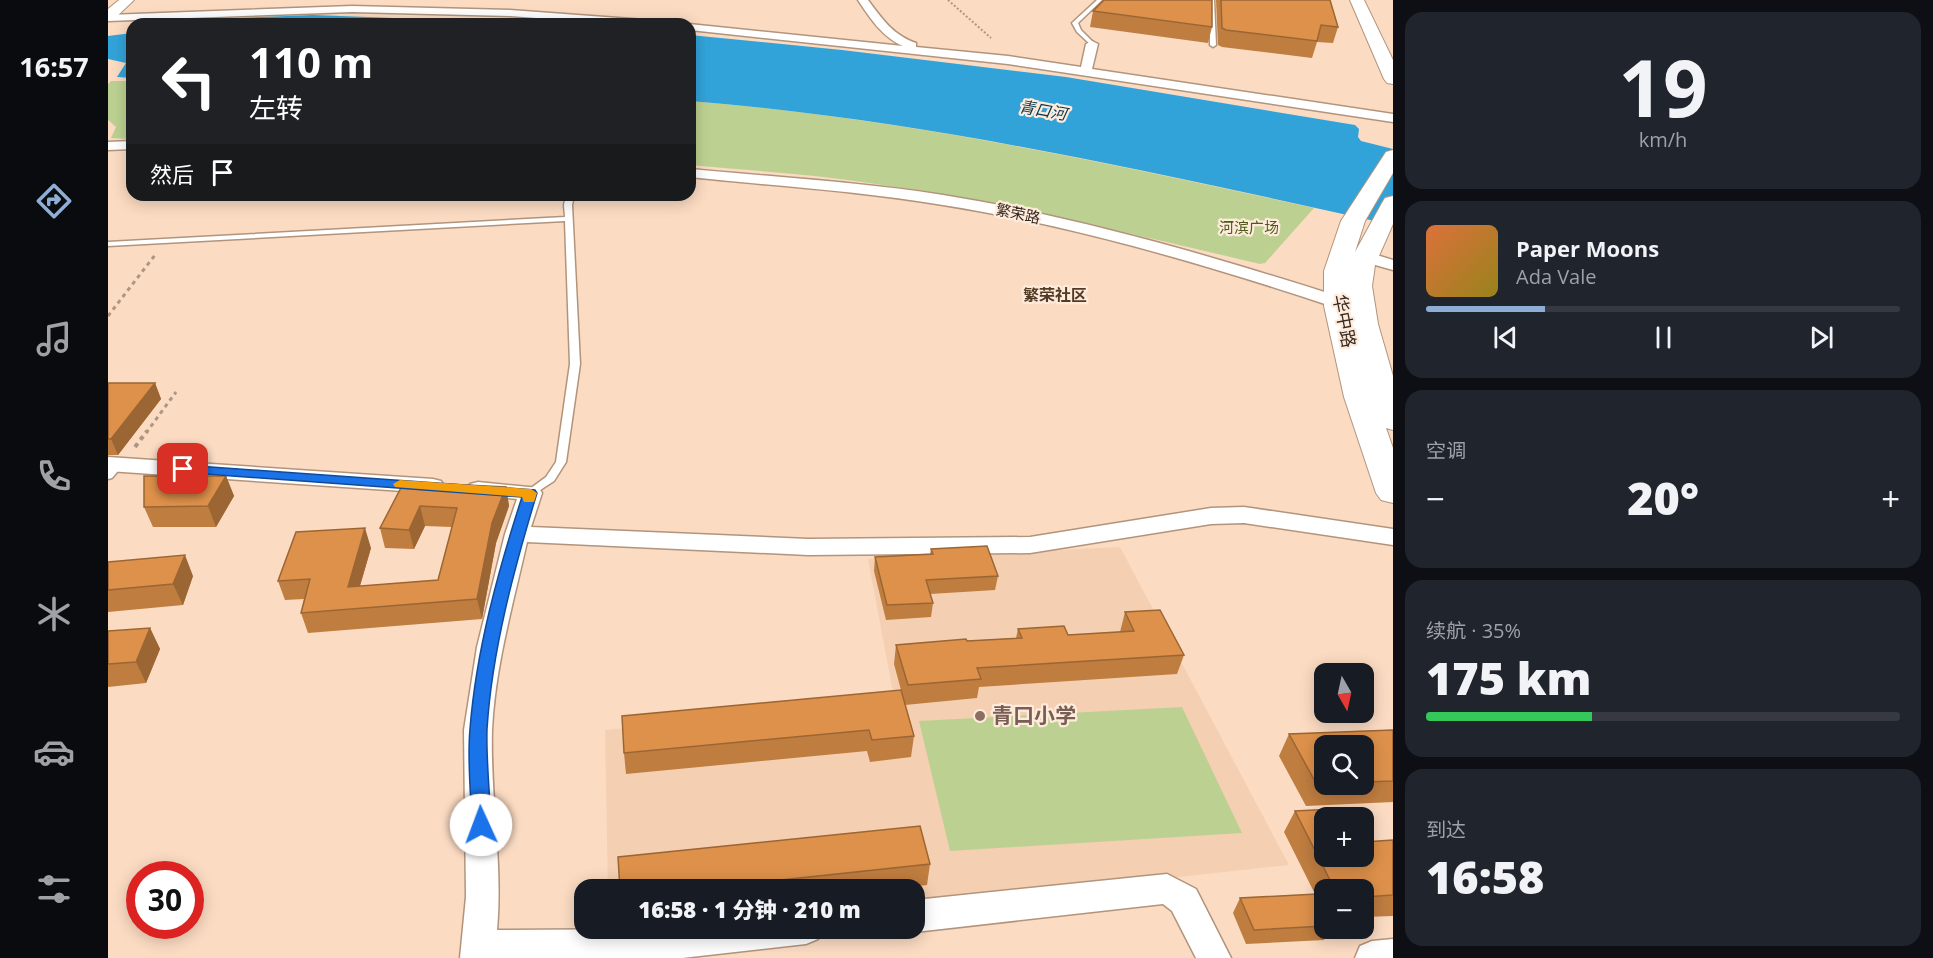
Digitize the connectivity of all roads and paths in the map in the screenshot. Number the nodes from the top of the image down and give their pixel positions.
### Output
1 (117, 0) edge
2 (127, 0) edge
3 (863, 0) edge
4 (948, 0) edge
5 (1100, 0) edge
6 (1212, 0) edge
7 (1356, 0) edge
8 (108, 8) edge
9 (108, 18) edge
10 (578, 18) edge
11 (696, 28) edge
12 (990, 38) dead end
13 (1092, 44) joint
14 (1213, 45) edge
15 (949, 53) junction
16 (1086, 71) junction
17 (1393, 80) edge
18 (1393, 118) edge
19 (126, 145) edge
20 (108, 146) edge
21 (1393, 156) edge
22 (696, 174) edge
23 (568, 201) edge
24 (1393, 203) edge
25 (569, 219) junction
26 (1366, 224) junction
27 (166, 240) junction
28 (108, 244) edge
29 (1367, 258) junction
30 (1393, 265) edge
31 (1337, 302) junction
32 (108, 316) edge
33 (176, 392) dead end
34 (1393, 421) edge
35 (114, 467) edge
36 (531, 493) junction
37 (1393, 493) edge
38 (517, 534) junction
39 (1393, 537) edge
40 (925, 915) edge
41 (707, 939) edge
42 (477, 952) edge
43 (1393, 956) edge
44 (1214, 958) edge
45 (1372, 958) edge

1 - 8 main road
2 - 9 main road
3 - 15 street
4 - 12 path
5 - 13 lane
6 - 14 lane
7 - 17 main road
9 - 10 street
11 - 15 street
13 - 16 street
15 - 16 street
16 - 18 street
19 - 20 street
21 - 26 main road, 华中路
22 - 31 street, 繁荣路
23 - 25 lane
24 - 26 main road, 华中路
25 - 27 lane
25 - 36 lane
26 - 29 main road, 华中路
26 - 31 main road, 华中路
27 - 28 lane
27 - 32 path
29 - 30 street
29 - 34 main road, 华中路
31 - 37 main road, 华中路
33 - 35 path
35 - 36 street
36 - 38 street
38 - 39 street
38 - 42 street
40 - 44 street
41 - 42 street
43 - 45 street

